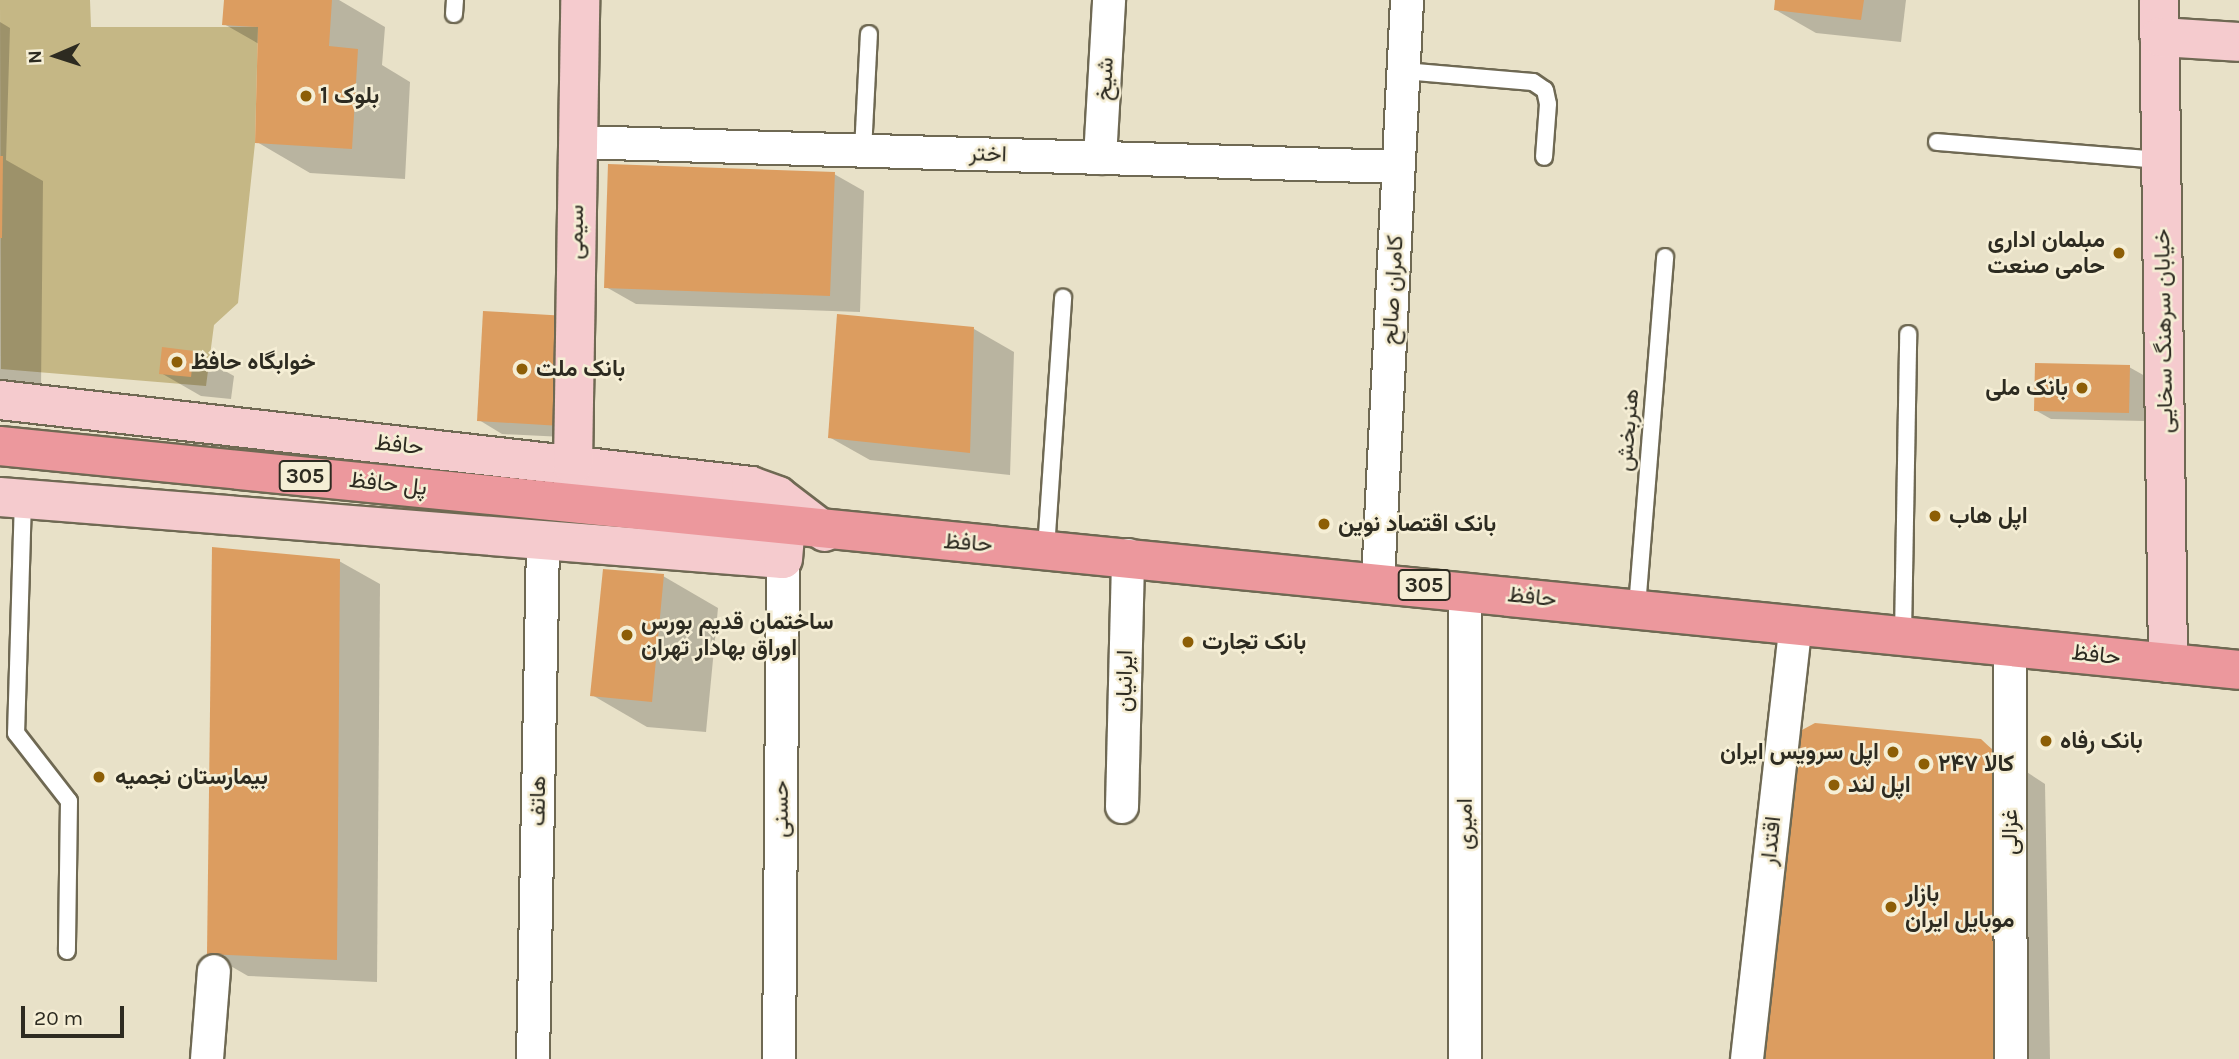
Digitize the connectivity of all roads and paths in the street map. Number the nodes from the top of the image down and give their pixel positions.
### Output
1 (579, 0) edge
2 (1109, 0) edge
3 (1407, 0) edge
4 (2159, 0) edge
5 (869, 34) dead end
6 (2160, 37) junction
7 (2239, 42) edge
8 (1404, 71) junction
9 (578, 142) junction
10 (1937, 142) dead end
11 (863, 151) junction
12 (1544, 157) dead end
13 (1100, 158) junction
14 (2161, 160) junction
15 (1399, 167) junction
16 (1665, 257) dead end
17 (1063, 298) dead end
18 (1908, 334) dead end
19 (0, 400) edge
20 (0, 446) edge
21 (572, 465) junction
22 (12, 498) edge
23 (609, 506) joint
24 (825, 532) junction
25 (543, 543) junction
26 (784, 543) junction
27 (1046, 549) junction
28 (1128, 555) junction
29 (1378, 580) junction
30 (1465, 590) junction
31 (1637, 607) junction
32 (1796, 624) junction
33 (1903, 635) junction
34 (2010, 646) junction
35 (2168, 663) junction
36 (2239, 670) edge
37 (1122, 807) dead end
38 (67, 951) dead end
39 (214, 971) dead end
40 (207, 1059) edge
41 (533, 1059) edge
42 (779, 1059) edge
43 (1465, 1059) edge
44 (1747, 1059) edge
45 (2011, 1059) edge

1 - 9 main road, سیمی
2 - 13 street, شیخ
3 - 8 street, کامران صالح
4 - 6 main road, خیابان سرهنگ سخایی
5 - 11 lane
6 - 7 main road
6 - 14 main road, خیابان سرهنگ سخایی
8 - 12 lane
8 - 15 street, کامران صالح
9 - 11 street, اختر
9 - 21 main road, سیمی
10 - 14 lane
11 - 13 street, اختر
13 - 15 street, اختر
14 - 35 main road, خیابان سرهنگ سخایی
15 - 29 street, کامران صالح
16 - 31 lane, هنربخش
17 - 27 lane
18 - 33 lane
19 - 21 main road, حافظ
20 - 23 main road, پل حافظ / 305
21 - 24 main road, حافظ
22 - 25 main road, حافظ
22 - 38 lane
23 - 26 main road, حافظ / 305
24 - 26 main road, حافظ / 305
24 - 27 main road, حافظ / 305
25 - 26 main road, حافظ
25 - 41 street, هاتف
26 - 42 street, حسنی
27 - 28 main road, حافظ / 305
28 - 29 main road, حافظ / 305
28 - 37 street, ایرانیان
29 - 30 main road, حافظ / 305
30 - 31 main road, حافظ / 305
30 - 43 street, امیری
31 - 32 main road, حافظ / 305
32 - 33 main road, حافظ / 305
32 - 44 street, اقتدار
33 - 34 main road, حافظ / 305
34 - 35 main road, حافظ / 305
34 - 45 street, غزالی
35 - 36 main road, حافظ / 305
39 - 40 street

